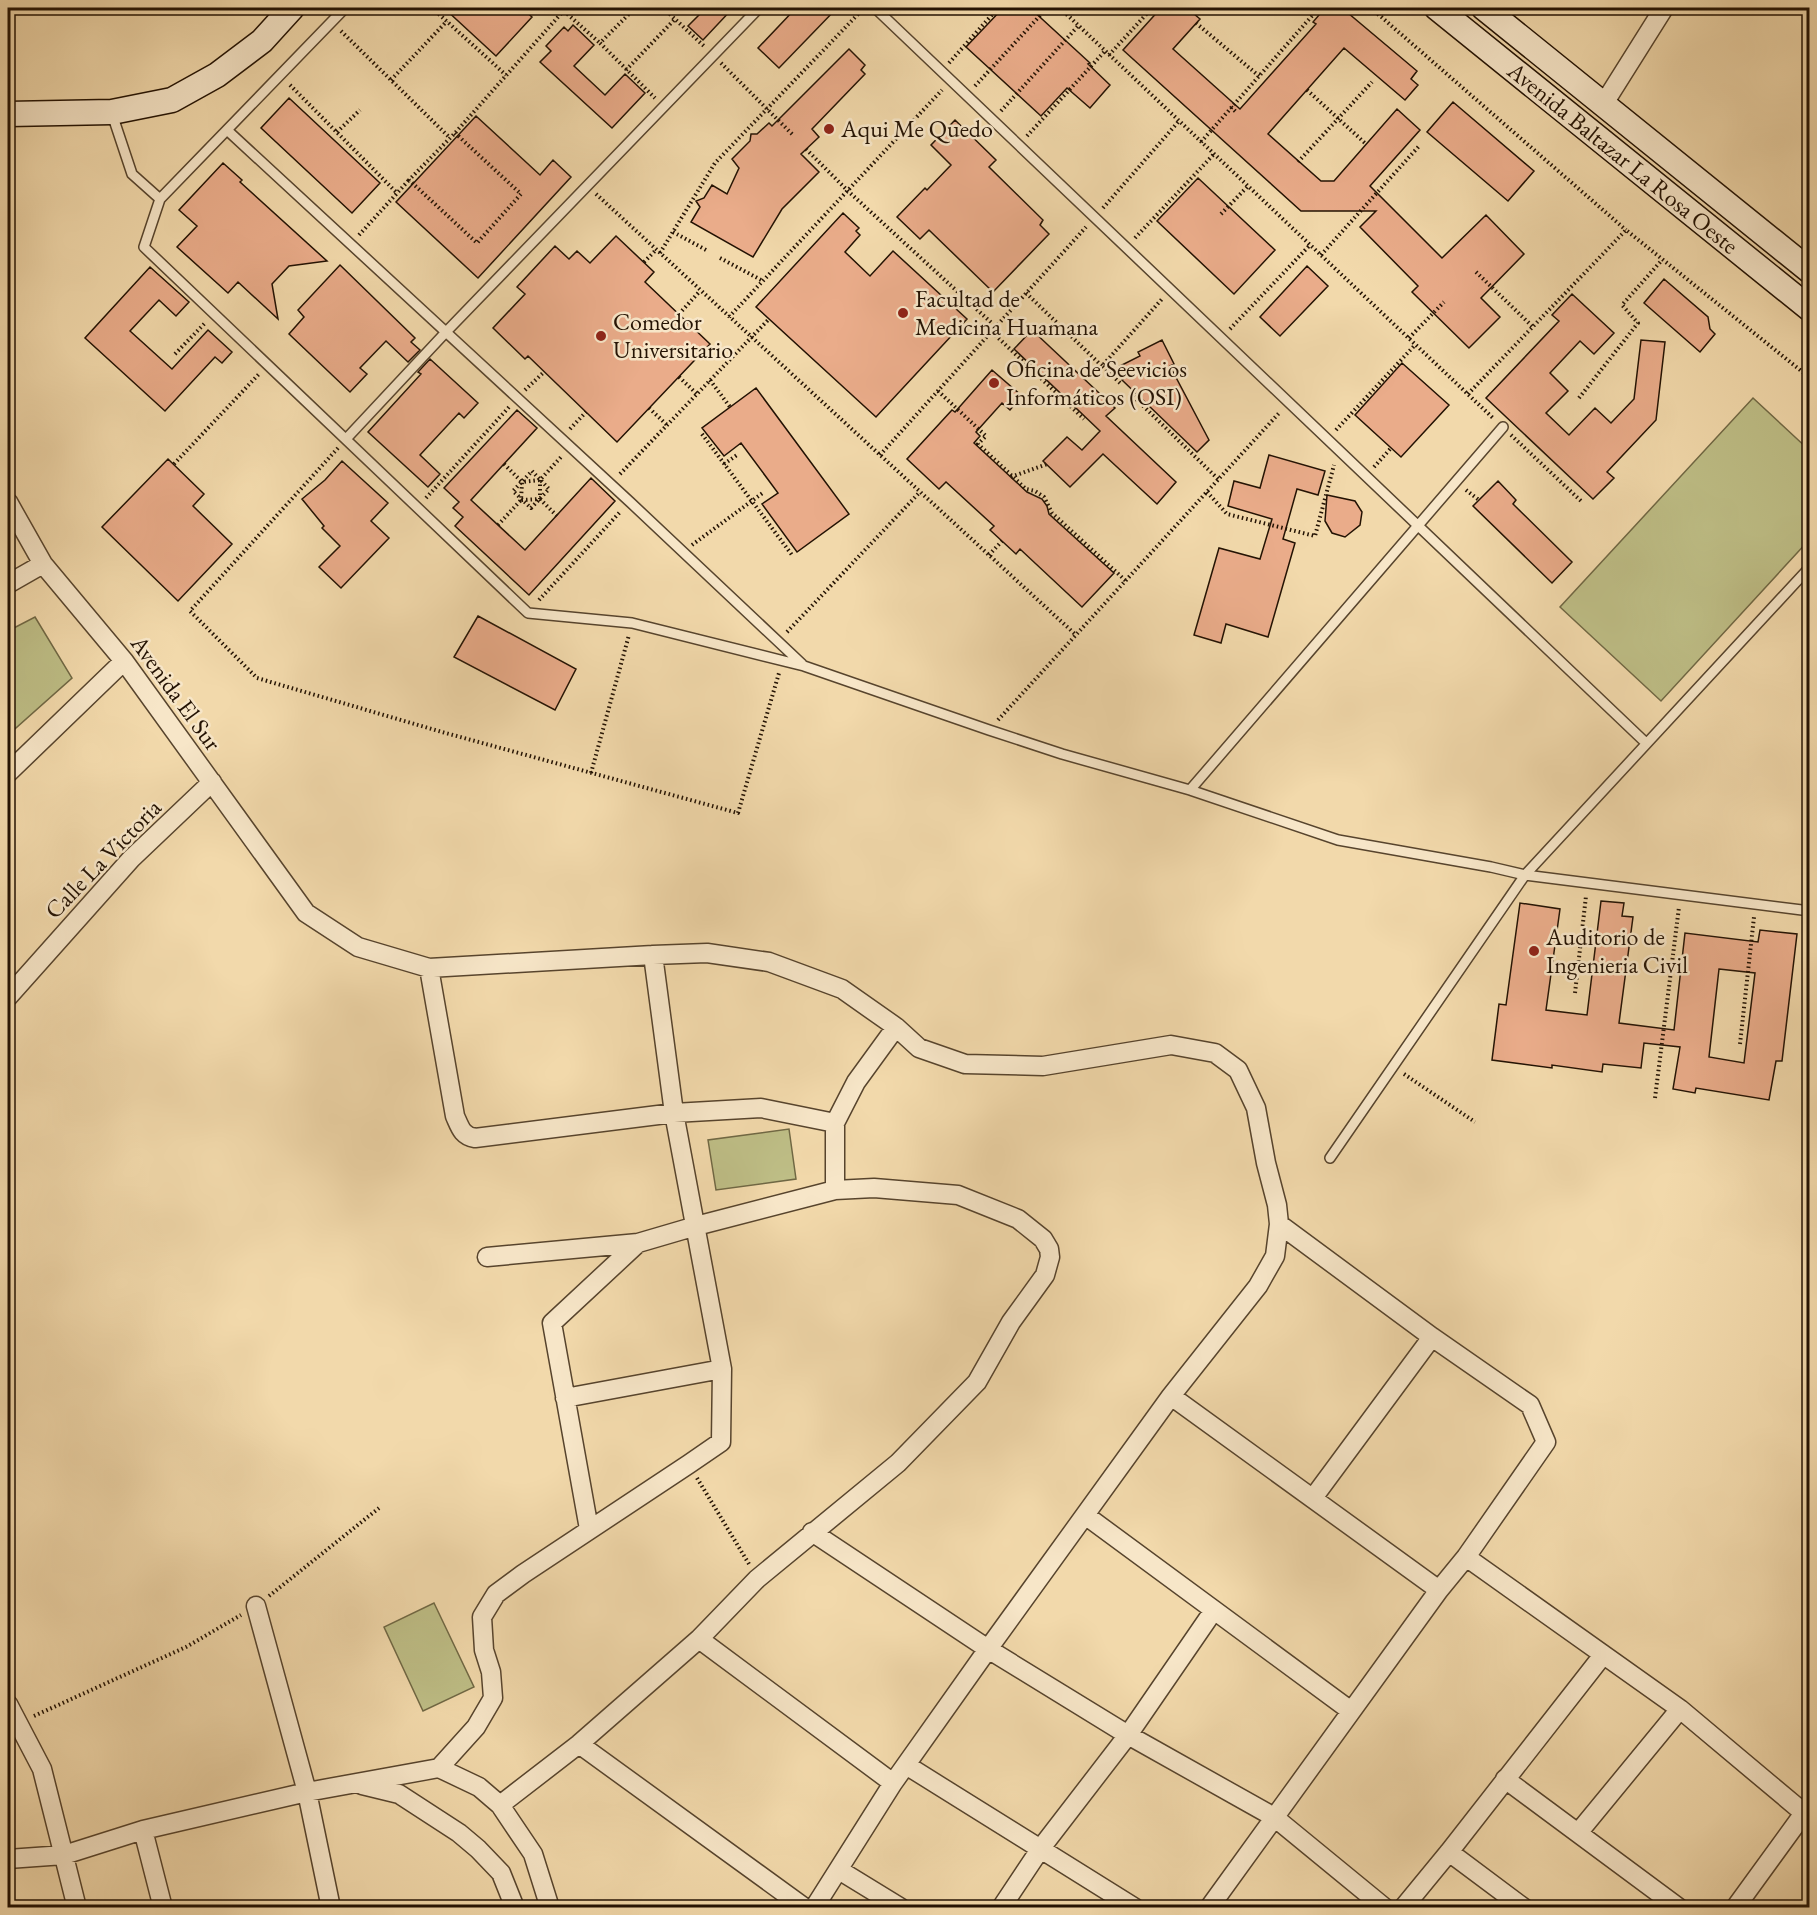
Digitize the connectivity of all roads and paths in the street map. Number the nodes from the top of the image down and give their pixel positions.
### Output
1 (292, 8) edge
2 (345, 8) edge
3 (432, 8) edge
4 (635, 8) edge
5 (663, 8) edge
6 (759, 8) edge
7 (864, 8) edge
8 (874, 8) edge
9 (998, 8) edge
10 (1047, 8) edge
11 (1060, 8) edge
12 (1152, 8) edge
13 (1306, 8) edge
14 (1319, 8) edge
15 (1371, 8) edge
16 (1437, 8) edge
17 (1484, 8) edge
18 (1664, 8) edge
19 (565, 9) edge
20 (1314, 14) junction
21 (675, 19) junction
22 (332, 21) junction
23 (447, 21) junction
24 (1196, 23) dead end
25 (1079, 26) junction
26 (600, 43) junction
27 (1107, 53) junction
28 (713, 55) junction
29 (626, 70) junction
30 (941, 71) junction
31 (280, 75) junction
32 (506, 75) junction
33 (1259, 76) junction
34 (391, 80) junction
35 (951, 81) junction
36 (1372, 82) dead end
37 (1307, 90) dead end
38 (967, 95) junction
39 (1603, 105) junction
40 (664, 106) junction
41 (1231, 108) junction
42 (767, 109) junction
43 (360, 110) dead end
44 (112, 112) junction
45 (1237, 113) dead end
46 (8, 114) edge
47 (1338, 118) junction
48 (993, 120) junction
49 (1179, 121) junction
50 (227, 130) junction
51 (337, 132) junction
52 (454, 133) junction
53 (793, 135) dead end
54 (450, 138) junction
55 (1201, 142) junction
56 (1366, 144) dead end
57 (1019, 145) junction
58 (1420, 145) dead end
59 (806, 149) dead end
60 (1214, 153) junction
61 (1298, 162) dead end
62 (410, 180) junction
63 (587, 186) junction
64 (1248, 186) junction
65 (848, 191) junction
66 (397, 193) junction
67 (160, 199) junction
68 (1221, 214) dead end
69 (1095, 218) junction
70 (1626, 230) junction
71 (673, 232) junction
72 (350, 244) junction
73 (1310, 245) junction
74 (1126, 247) junction
75 (658, 251) junction
76 (708, 251) dead end
77 (1321, 255) junction
78 (720, 258) dead end
79 (1662, 260) junction
80 (644, 262) dead end
81 (1809, 271) edge
82 (1476, 272) dead end
83 (763, 281) junction
84 (1170, 290) junction
85 (700, 291) junction
86 (1026, 293) junction
87 (1444, 302) dead end
88 (1809, 309) edge
89 (214, 314) junction
90 (679, 314) dead end
91 (729, 317) junction
92 (769, 319) dead end
93 (996, 327) junction
94 (1533, 327) junction
95 (446, 332) junction
96 (992, 332) junction
97 (751, 337) junction
98 (1409, 338) junction
99 (1222, 339) junction
100 (1415, 345) junction
101 (175, 354) dead end
102 (267, 364) junction
103 (1102, 366) junction
104 (543, 372) dead end
105 (679, 376) dead end
106 (1809, 378) edge
107 (710, 380) junction
108 (1119, 383) dead end
109 (938, 391) junction
110 (697, 393) junction
111 (1130, 393) dead end
112 (1468, 394) junction
113 (517, 398) junction
114 (1579, 398) dead end
115 (1289, 403) junction
116 (730, 407) dead end
117 (649, 408) dead end
118 (586, 412) dead end
119 (1084, 419) dead end
120 (667, 424) junction
121 (1503, 428) junction
122 (702, 434) dead end
123 (561, 438) junction
124 (346, 439) junction
125 (1328, 440) junction
126 (1391, 448) dead end
127 (1338, 450) junction
128 (737, 455) dead end
129 (880, 455) junction
130 (561, 458) dead end
131 (174, 464) dead end
132 (504, 464) dead end
133 (724, 464) junction
134 (1047, 464) dead end
135 (1365, 476) junction
136 (1012, 477) junction
137 (1218, 479) junction
138 (540, 480) junction
139 (522, 482) junction
140 (610, 484) junction
141 (764, 492) dead end
142 (920, 492) junction
143 (1207, 492) junction
144 (540, 499) junction
145 (521, 500) junction
146 (751, 501) junction
147 (1581, 501) dead end
148 (8, 502) edge
149 (630, 502) junction
150 (417, 508) junction
151 (557, 516) dead end
152 (498, 525) dead end
153 (1418, 526) junction
154 (1002, 541) dead end
155 (683, 551) junction
156 (792, 555) dead end
157 (989, 555) junction
158 (43, 564) junction
159 (1809, 567) edge
160 (1126, 581) junction
161 (8, 584) edge
162 (528, 613) junction
163 (632, 623) junction
164 (1076, 635) junction
165 (778, 642) junction
166 (783, 660) junction
167 (124, 661) junction
168 (804, 666) junction
169 (989, 730) junction
170 (1646, 743) junction
171 (8, 773) edge
172 (591, 773) junction
173 (212, 782) junction
174 (1190, 790) junction
175 (1525, 875) junction
176 (1588, 883) junction
177 (1680, 895) junction
178 (1756, 904) junction
179 (1809, 910) edge
180 (653, 955) junction
181 (429, 968) junction
182 (1575, 993) dead end
183 (8, 997) edge
184 (896, 1027) junction
185 (1740, 1044) dead end
186 (1393, 1066) junction
187 (1655, 1098) dead end
188 (674, 1113) junction
189 (1475, 1122) dead end
190 (835, 1123) junction
191 (1330, 1158) dead end
192 (835, 1190) junction
193 (1279, 1224) junction
194 (696, 1226) junction
195 (638, 1243) junction
196 (487, 1257) dead end
197 (1432, 1337) junction
198 (722, 1369) junction
199 (1171, 1396) junction
200 (566, 1398) junction
201 (689, 1464) junction
202 (1313, 1498) junction
203 (379, 1508) dead end
204 (1085, 1515) junction
205 (589, 1529) junction
206 (812, 1532) junction
207 (1466, 1557) junction
208 (757, 1579) junction
209 (1439, 1590) junction
210 (256, 1606) junction
211 (1214, 1610) junction
212 (699, 1639) junction
213 (988, 1649) junction
214 (1603, 1654) junction
215 (8, 1704) edge
216 (1680, 1709) junction
217 (1351, 1711) junction
218 (17, 1723) junction
219 (1128, 1735) junction
220 (579, 1744) junction
221 (906, 1765) junction
222 (439, 1768) junction
223 (1505, 1779) junction
224 (893, 1783) junction
225 (355, 1784) junction
226 (307, 1792) junction
227 (500, 1805) junction
228 (1807, 1811) edge
229 (1274, 1817) junction
230 (143, 1830) junction
231 (1578, 1833) junction
232 (1041, 1848) junction
233 (1449, 1852) junction
234 (64, 1855) junction
235 (8, 1859) edge
236 (839, 1870) junction
237 (77, 1908) edge
238 (163, 1908) edge
239 (331, 1908) edge
240 (515, 1908) edge
241 (550, 1908) edge
242 (805, 1908) edge
243 (814, 1908) edge
244 (901, 1908) edge
245 (1001, 1908) edge
246 (1135, 1908) edge
247 (1209, 1908) edge
248 (1384, 1908) edge
249 (1403, 1908) edge
250 (1524, 1908) edge
251 (1679, 1908) edge
252 (1735, 1908) edge

1 - 44 street
2 - 22 lane
3 - 23 path
4 - 26 path
5 - 21 path
6 - 28 lane
7 - 42 path
8 - 30 lane
9 - 30 path
10 - 38 path
11 - 25 path
12 - 27 path
13 - 20 path
14 - 20 path
15 - 70 path
16 - 88 street, Avenida Baltazar La Rosa Oeste
17 - 39 street, Avenida Baltazar La Rosa Oeste
18 - 39 street
19 - 26 path
19 - 32 path
20 - 33 path
21 - 28 path
21 - 29 path
22 - 31 lane
22 - 34 path
23 - 32 path
23 - 34 path
24 - 33 path
25 - 27 path
25 - 48 path
26 - 29 path
27 - 49 path
27 - 57 path
28 - 40 lane
28 - 42 path
29 - 40 path
30 - 35 lane
31 - 50 lane
31 - 51 path
32 - 52 path
33 - 41 path
34 - 54 path
35 - 38 lane
35 - 65 path
36 - 47 path
37 - 47 path
38 - 48 lane
39 - 81 street, Avenida Baltazar La Rosa Oeste
40 - 63 lane
41 - 45 path
41 - 55 path
42 - 53 path
42 - 71 path
43 - 51 path
44 - 46 street
44 - 67 lane
47 - 56 path
47 - 61 path
48 - 57 lane
49 - 55 path
49 - 69 path
50 - 67 lane
50 - 72 lane
51 - 66 path
52 - 54 path
52 - 62 path
54 - 62 path
55 - 60 path
57 - 69 lane
58 - 77 path
59 - 65 path
60 - 64 path
60 - 74 path
62 - 66 path
63 - 75 path
63 - 95 lane
64 - 68 path
64 - 73 path
65 - 83 path
65 - 93 path
66 - 72 path
67 - 89 lane
69 - 74 lane
69 - 86 path
70 - 79 path
70 - 94 path
71 - 75 path
71 - 76 path
72 - 95 lane
73 - 77 path
73 - 99 path
74 - 84 lane
75 - 80 path
75 - 85 path
77 - 98 path
78 - 83 path
79 - 106 path
79 - 114 path
82 - 94 path
83 - 91 path
84 - 99 lane
84 - 103 path
85 - 90 path
85 - 91 path
86 - 93 path
86 - 103 path
87 - 98 path
89 - 101 path
89 - 102 lane
91 - 97 path
92 - 97 path
93 - 96 path
94 - 112 path
95 - 113 lane
95 - 124 lane
96 - 109 path
96 - 119 path
97 - 107 path
97 - 129 path
98 - 100 path
99 - 115 lane
100 - 112 path
100 - 125 path
102 - 124 lane
102 - 131 path
103 - 108 path
104 - 113 path
105 - 110 path
107 - 110 path
107 - 116 path
109 - 129 path
109 - 136 path
110 - 120 path
111 - 137 path
112 - 121 path
113 - 123 lane
113 - 150 path
115 - 125 lane
115 - 137 path
117 - 120 path
118 - 123 path
120 - 140 path
121 - 147 path
121 - 153 lane
122 - 133 path
123 - 140 lane
124 - 150 lane
124 - 172 path
125 - 127 lane
126 - 135 path
127 - 135 lane
127 - 143 path
128 - 133 path
129 - 142 path
130 - 138 path
132 - 139 path
133 - 146 path
134 - 136 path
135 - 153 lane
136 - 160 path
137 - 143 path
138 - 139 path
138 - 139 path
138 - 144 path
138 - 144 path
139 - 145 path
139 - 145 path
140 - 149 lane
141 - 146 path
142 - 157 path
142 - 165 path
143 - 160 path
144 - 145 path
144 - 145 path
144 - 151 path
145 - 152 path
146 - 155 path
146 - 156 path
148 - 158 street, Avenida El Sur
149 - 155 lane
149 - 162 path
150 - 162 lane
153 - 170 lane
153 - 174 lane
154 - 157 path
155 - 165 lane
157 - 164 path
158 - 161 street
158 - 167 street, Avenida El Sur
159 - 170 lane
160 - 164 path
162 - 163 lane
163 - 166 lane
163 - 172 path
164 - 169 path
165 - 168 lane
166 - 168 lane
166 - 172 path
167 - 171 street
167 - 173 street, Avenida El Sur
168 - 169 lane
169 - 174 lane
170 - 175 lane
173 - 181 street, Avenida El Sur
173 - 183 street, Calle La Victoria
174 - 175 lane
175 - 176 lane
175 - 186 lane
176 - 177 lane
176 - 182 path
177 - 178 lane
177 - 187 path
178 - 179 lane
178 - 185 path
180 - 181 street
180 - 184 street
180 - 188 street
181 - 188 street
184 - 190 street
184 - 193 street
186 - 189 path
186 - 191 lane
188 - 190 street
188 - 194 street
190 - 192 street
192 - 194 street
192 - 206 street
193 - 197 street
193 - 199 street
194 - 195 street
194 - 198 street
195 - 196 street
195 - 200 street
197 - 202 street
197 - 207 street
198 - 200 street
198 - 201 street
199 - 202 street
199 - 204 street
200 - 205 street
201 - 205 street
201 - 208 path
202 - 209 street
203 - 210 path
204 - 211 street
204 - 213 street
205 - 222 street
206 - 208 street
206 - 213 street
207 - 209 street
207 - 214 street
208 - 212 street
209 - 217 street
210 - 218 path
210 - 226 street
211 - 217 street
211 - 219 street
212 - 220 street
212 - 224 street
213 - 219 street
213 - 221 street
214 - 216 street
214 - 223 street
215 - 218 street
216 - 228 street
216 - 231 street
217 - 229 street
218 - 234 street
219 - 229 street
219 - 232 street
220 - 227 street
220 - 242 street
221 - 224 street
221 - 232 street
222 - 225 street
222 - 227 street
223 - 231 street
223 - 233 street
224 - 236 street
225 - 226 street
225 - 240 street
226 - 230 street
226 - 239 street
227 - 241 street
228 - 252 street
229 - 247 street
229 - 248 street
230 - 234 street
230 - 238 street
231 - 251 street
232 - 245 street
232 - 246 street
233 - 249 street
233 - 250 street
234 - 235 street
234 - 237 street
236 - 243 street
236 - 244 street

